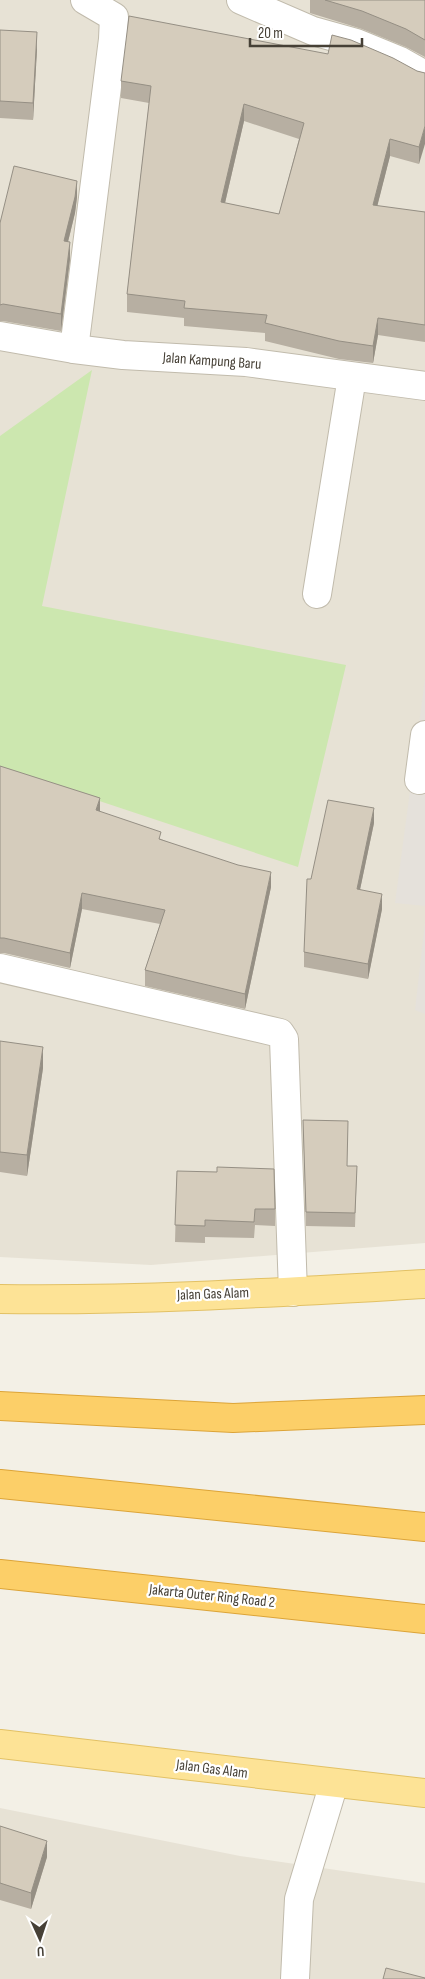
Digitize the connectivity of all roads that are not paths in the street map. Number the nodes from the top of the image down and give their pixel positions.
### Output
1 (85, 0) edge
2 (241, 0) edge
3 (425, 76) edge
4 (0, 336) edge
5 (74, 350) junction
6 (352, 377) junction
7 (425, 386) edge
8 (317, 594) dead end
9 (425, 735) edge
10 (419, 780) dead end
11 (0, 968) edge
12 (425, 1284) edge
13 (293, 1292) junction
14 (0, 1299) edge
15 (0, 1406) edge
16 (425, 1410) edge
17 (0, 1484) edge
18 (425, 1527) edge
19 (0, 1574) edge
20 (425, 1619) edge
21 (0, 1744) edge
22 (334, 1784) junction
23 (425, 1793) edge
24 (295, 1979) edge

1 - 5 street
2 - 3 street
4 - 5 street, Jalan Kampung Baru
5 - 6 street, Jalan Kampung Baru
6 - 7 street, Jalan Kampung Baru
6 - 8 street
9 - 10 street
11 - 13 street
12 - 13 main road, Jalan Gas Alam
13 - 14 main road, Jalan Gas Alam
15 - 16 highway
17 - 18 highway
19 - 20 highway, Jakarta Outer Ring Road 2
21 - 22 main road, Jalan Gas Alam
22 - 23 main road, Jalan Gas Alam
22 - 24 street

